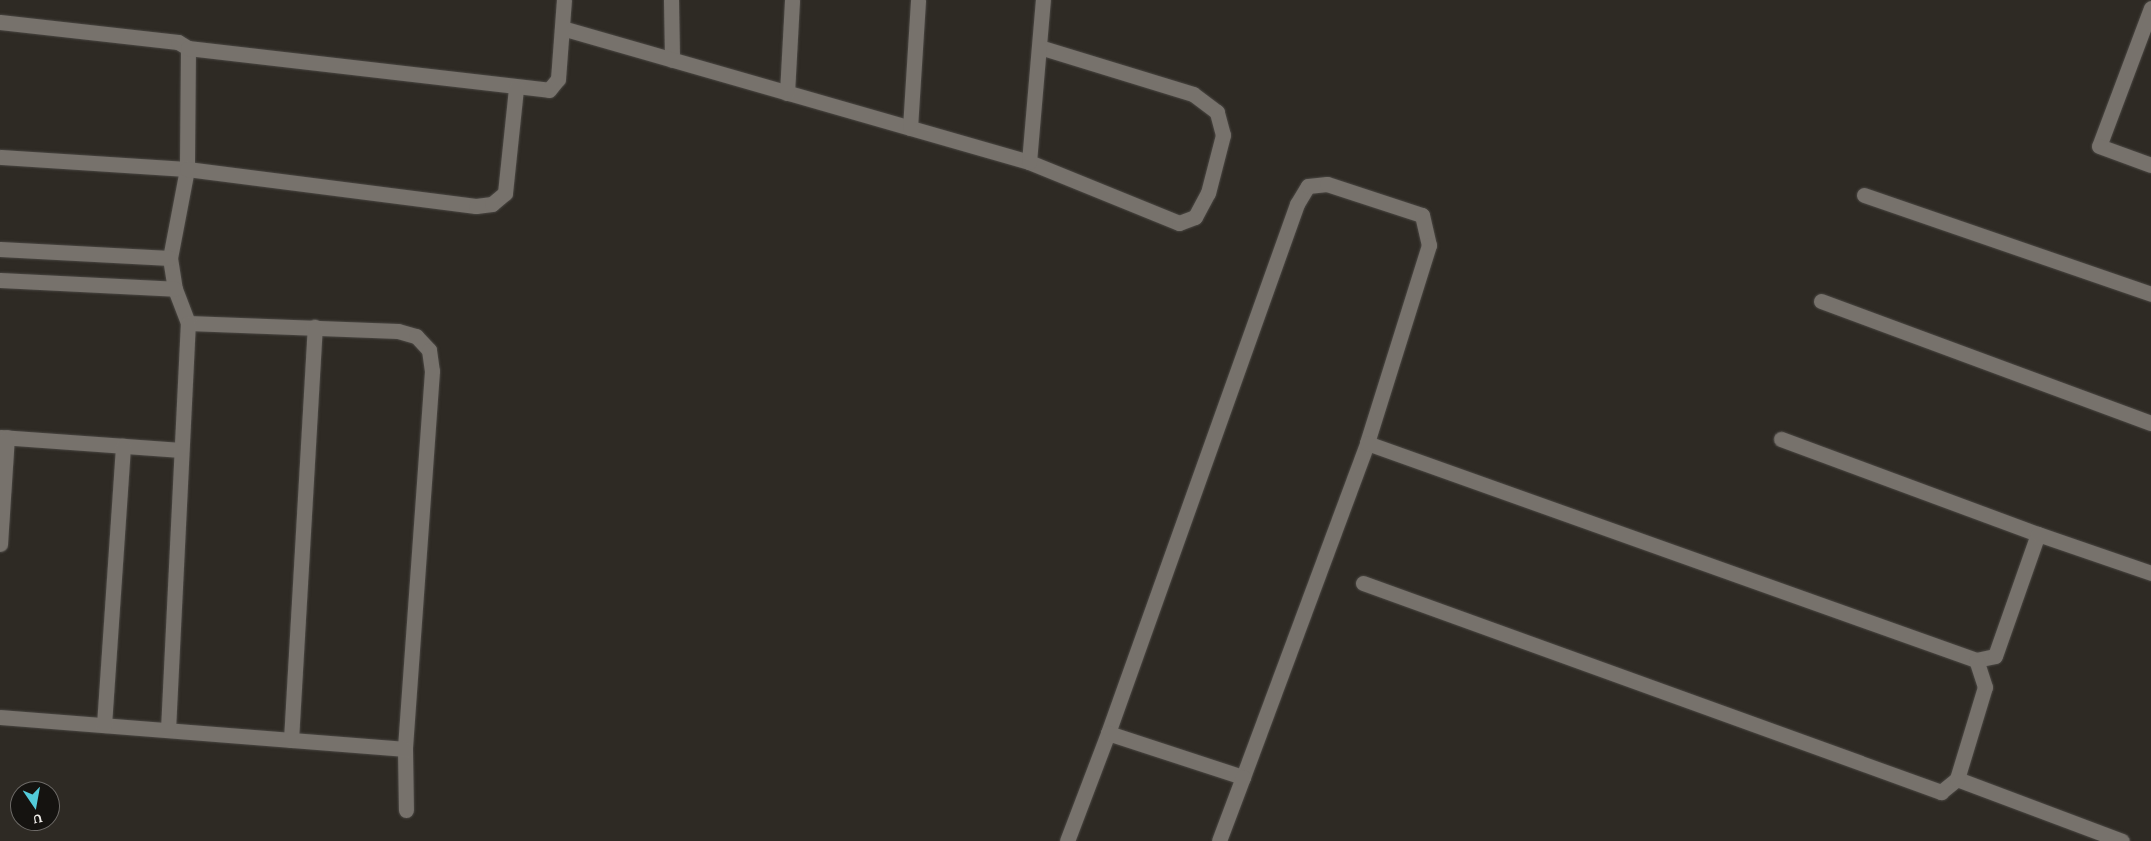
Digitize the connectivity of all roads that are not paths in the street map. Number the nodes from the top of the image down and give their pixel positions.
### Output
1 (564, 0) edge
2 (671, 0) edge
3 (792, 0) edge
4 (918, 0) edge
5 (1044, 0) edge
6 (2151, 8) edge
7 (0, 22) edge
8 (562, 28) junction
9 (2147, 30) edge
10 (1039, 47) junction
11 (188, 48) junction
12 (672, 60) junction
13 (516, 88) junction
14 (787, 93) junction
15 (910, 128) junction
16 (0, 157) edge
17 (1029, 162) junction
18 (2151, 166) edge
19 (187, 169) junction
20 (1864, 195) dead end
21 (0, 249) edge
22 (170, 258) junction
23 (0, 280) edge
24 (175, 289) junction
25 (2151, 294) edge
26 (1821, 301) dead end
27 (188, 323) junction
28 (315, 327) junction
29 (2151, 423) edge
30 (3, 437) edge
31 (1782, 439) dead end
32 (1367, 442) junction
33 (123, 446) junction
34 (181, 450) junction
35 (2038, 534) junction
36 (0, 544) edge
37 (2151, 574) edge
38 (1363, 584) dead end
39 (1976, 660) junction
40 (0, 716) edge
41 (104, 725) junction
42 (168, 730) junction
43 (1108, 733) junction
44 (291, 740) junction
45 (405, 749) junction
46 (1243, 777) junction
47 (1957, 779) junction
48 (406, 810) dead end
49 (1067, 841) edge
50 (1219, 841) edge
51 (2122, 841) edge

1 - 8 street
2 - 12 street
3 - 14 street
4 - 15 street
5 - 10 street
6 - 9 street
7 - 11 street
8 - 12 street
8 - 13 street
9 - 18 street
10 - 17 street
10 - 17 street
11 - 13 street
11 - 19 street
12 - 14 street
13 - 19 street
14 - 15 street
15 - 17 street
16 - 19 street
19 - 22 street
20 - 25 street
21 - 22 street
22 - 24 street
23 - 24 street
24 - 27 street
26 - 29 street
27 - 28 street
27 - 34 street
28 - 44 street
28 - 45 street
30 - 33 street
30 - 36 street
31 - 35 street
32 - 39 street
32 - 43 street
32 - 46 street
33 - 34 street
33 - 41 street
34 - 42 street
35 - 37 street
35 - 39 street
38 - 47 street
39 - 47 street
40 - 41 street
41 - 42 street
42 - 44 street
43 - 46 street
43 - 49 street
44 - 45 street
45 - 48 street
46 - 50 street
47 - 51 street

